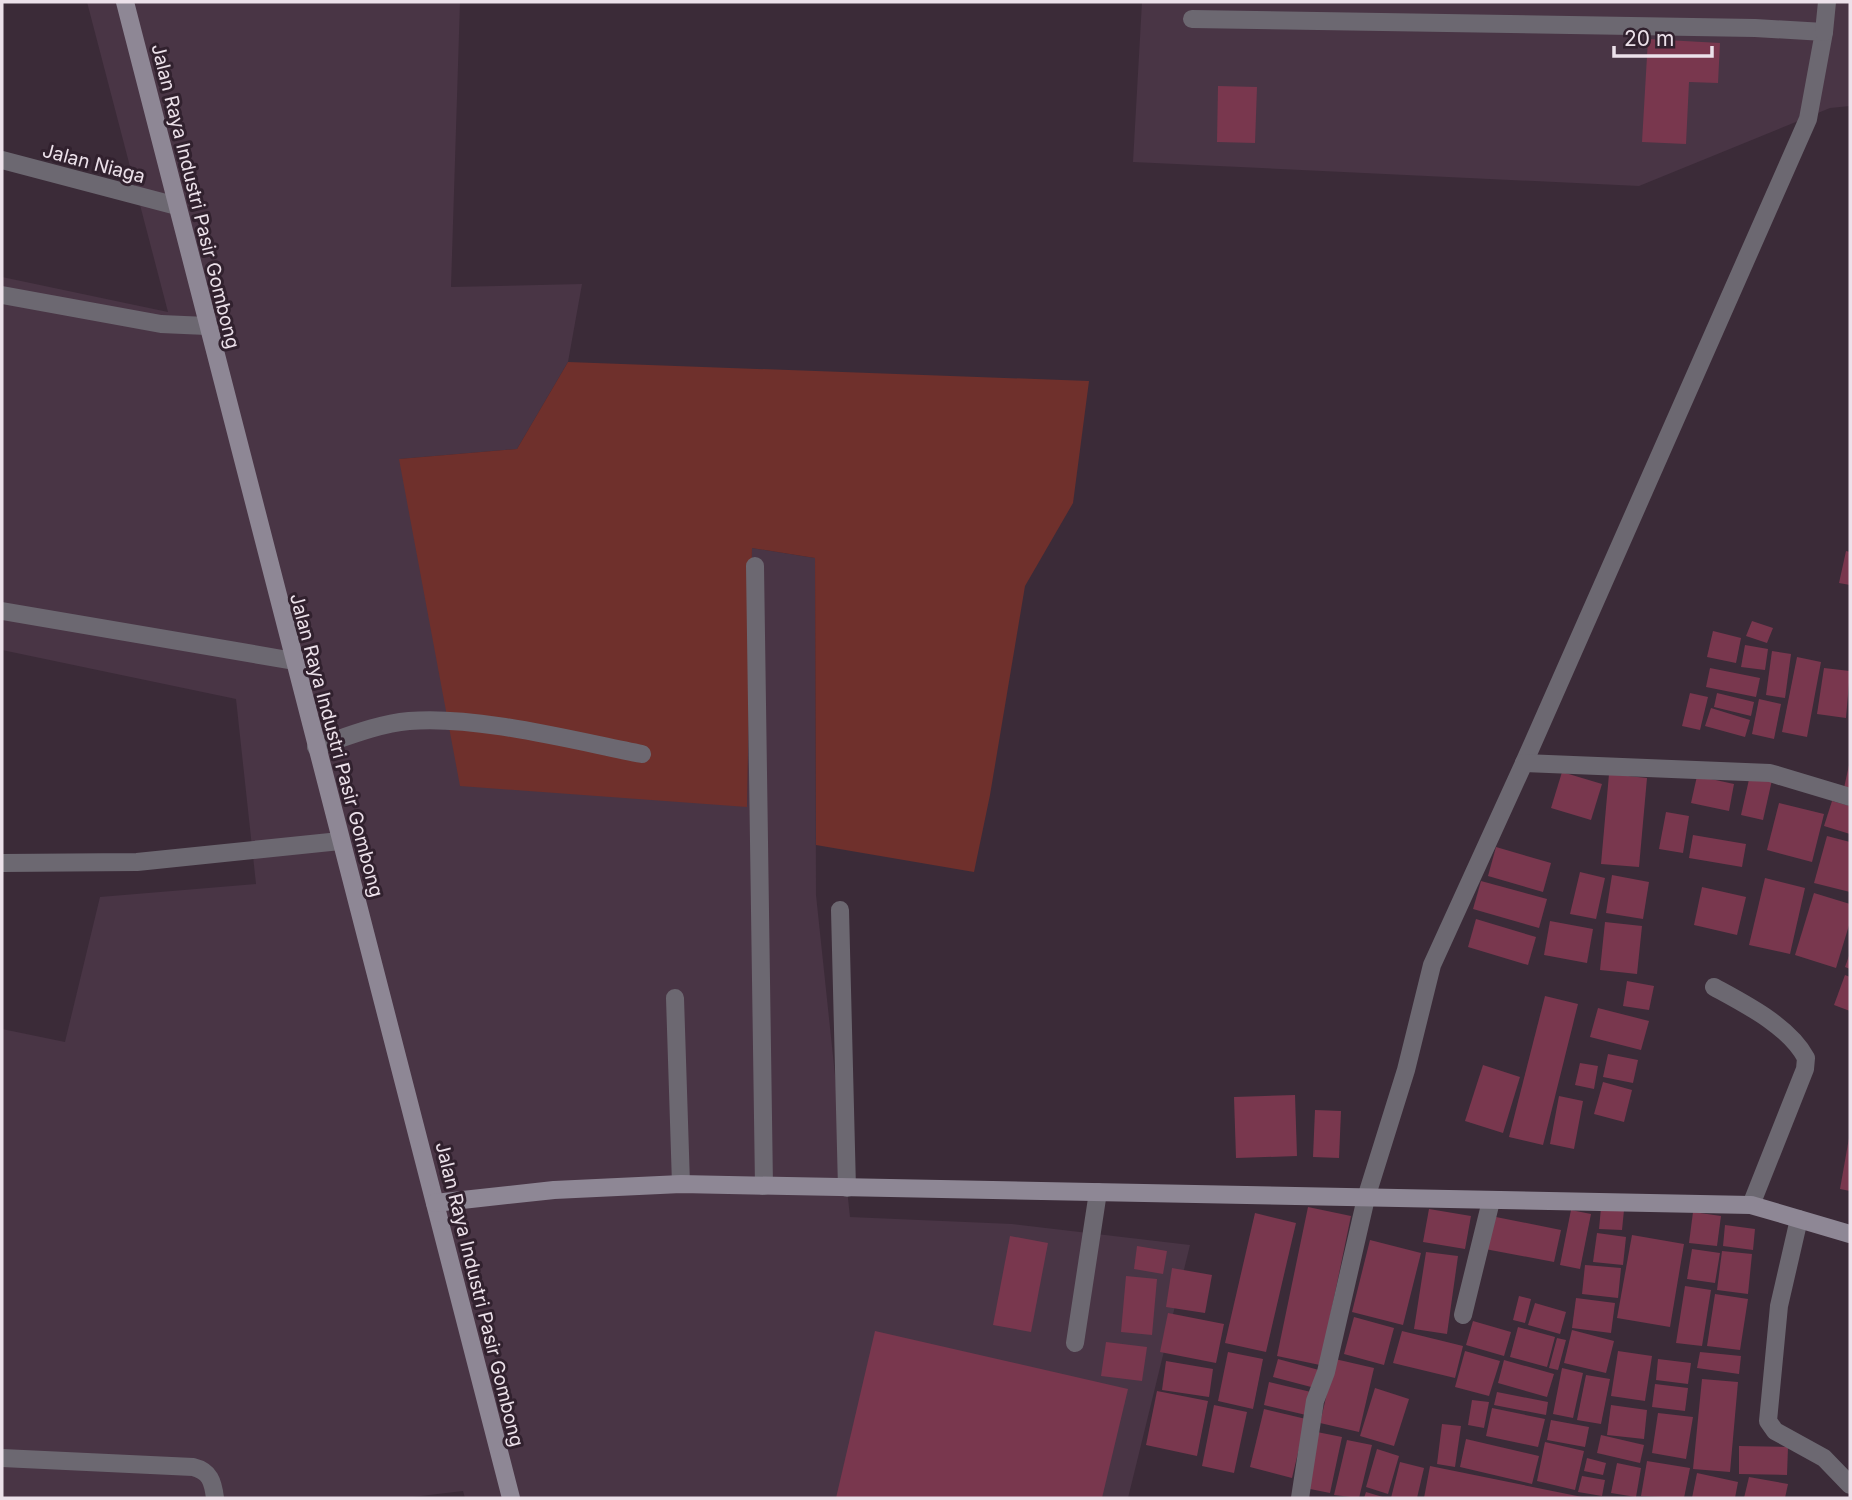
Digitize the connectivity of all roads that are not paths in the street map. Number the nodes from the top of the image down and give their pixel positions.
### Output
1 (125, 2) edge
2 (1828, 2) edge
3 (1192, 19) dead end
4 (1824, 33) junction
5 (2, 160) edge
6 (177, 206) junction
7 (2, 295) edge
8 (206, 326) junction
9 (755, 566) dead end
10 (2, 611) edge
11 (294, 662) junction
12 (316, 747) junction
13 (642, 754) dead end
14 (1524, 763) junction
15 (1850, 797) edge
16 (341, 841) junction
17 (2, 863) edge
18 (840, 910) dead end
19 (1714, 987) dead end
20 (675, 998) dead end
21 (681, 1184) junction
22 (764, 1186) junction
23 (846, 1188) junction
24 (1098, 1192) junction
25 (1366, 1199) junction
26 (1491, 1201) junction
27 (435, 1203) junction
28 (1751, 1205) junction
29 (1798, 1219) junction
30 (1850, 1234) edge
31 (1463, 1315) dead end
32 (1075, 1343) dead end
33 (2, 1458) edge
34 (1850, 1485) edge
35 (215, 1498) edge
36 (511, 1498) edge
37 (1300, 1498) edge

1 - 6 main road, Jalan Raya Industri Pasir Gombong
2 - 4 street
3 - 4 street
4 - 14 street
5 - 6 street, Jalan Niaga
6 - 8 main road, Jalan Raya Industri Pasir Gombong
7 - 8 street
8 - 11 main road, Jalan Raya Industri Pasir Gombong
9 - 22 street
10 - 11 street
11 - 12 main road, Jalan Raya Industri Pasir Gombong
12 - 13 street
12 - 16 main road, Jalan Raya Industri Pasir Gombong
14 - 15 street
14 - 25 street
16 - 17 street
16 - 27 main road, Jalan Raya Industri Pasir Gombong
18 - 23 street
19 - 28 street
20 - 21 street
21 - 22 main road
21 - 27 main road
22 - 23 main road
23 - 24 main road
24 - 25 main road
24 - 32 street
25 - 26 main road
25 - 37 street
26 - 28 main road
26 - 31 street
27 - 36 main road, Jalan Raya Industri Pasir Gombong
28 - 29 main road
29 - 30 main road
29 - 34 street
33 - 35 street

